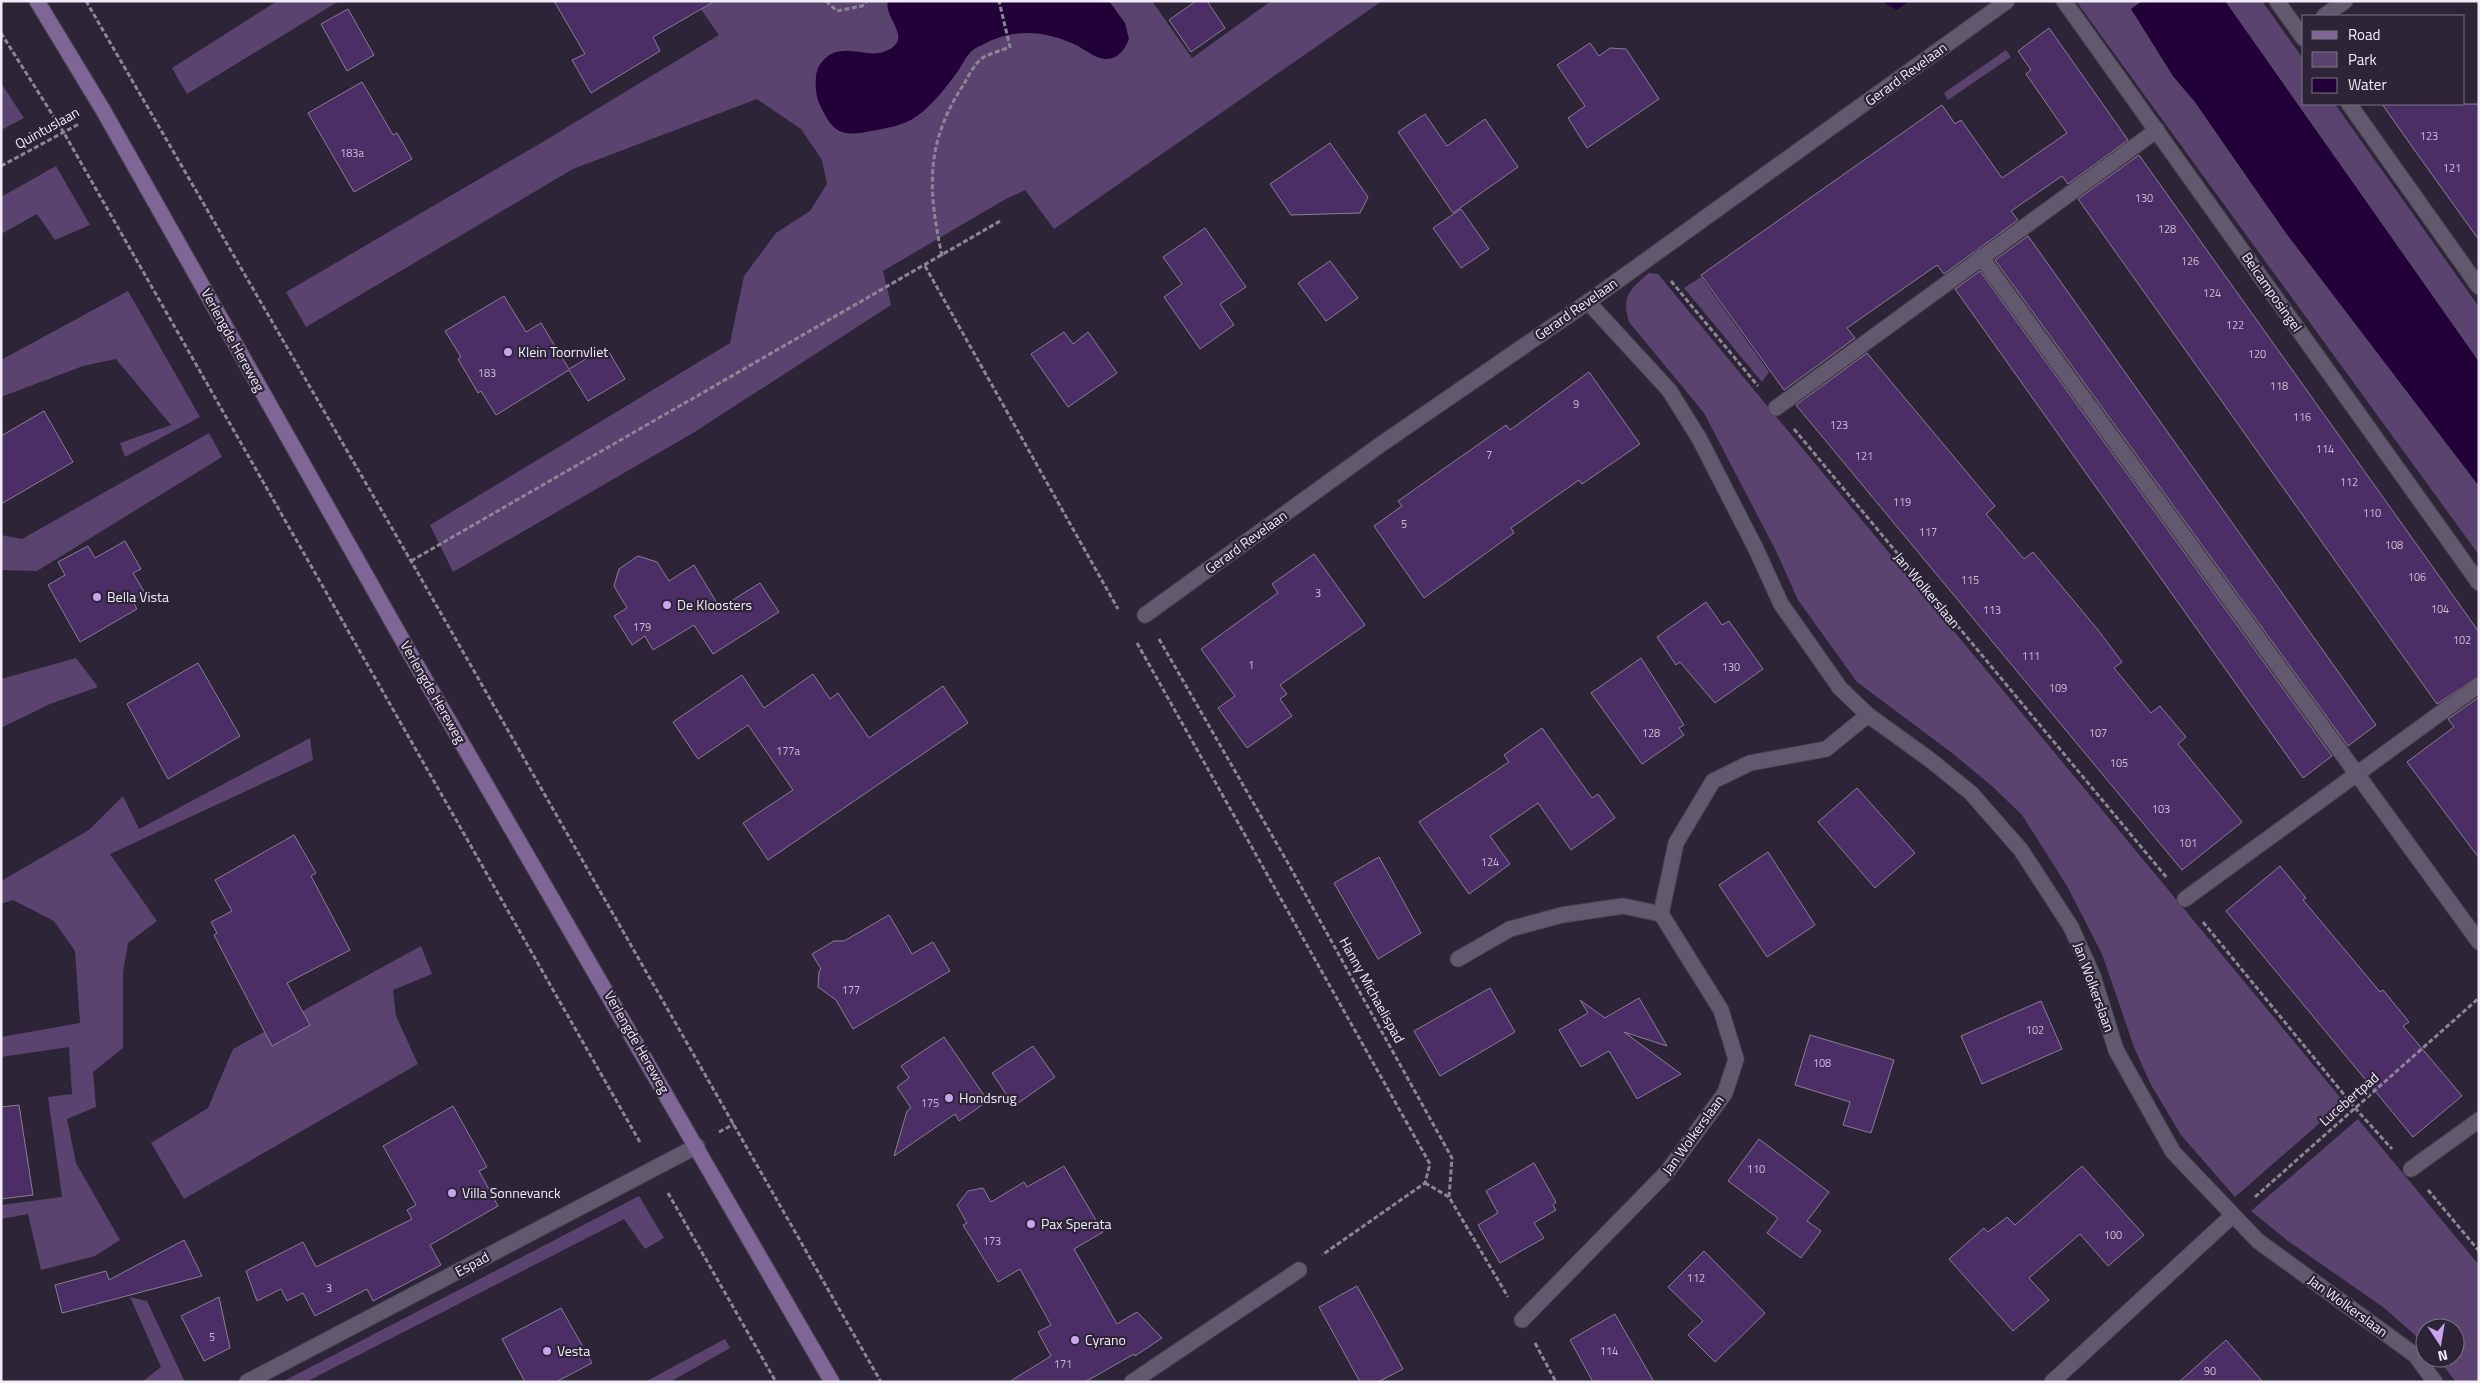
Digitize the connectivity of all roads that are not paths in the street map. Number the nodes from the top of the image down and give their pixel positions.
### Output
1 (37, 1) edge
2 (2007, 1) edge
3 (2064, 1) edge
4 (2277, 1) edge
5 (2344, 1) edge
6 (2325, 15) edge
7 (2302, 34) edge
8 (2350, 105) edge
9 (2157, 130) junction
10 (1981, 258) junction
11 (2479, 287) edge
12 (1588, 302) junction
13 (1776, 408) road end
14 (2479, 583) edge
15 (1145, 614) road end
16 (2479, 685) edge
17 (1868, 715) junction
18 (2356, 774) junction
19 (2185, 899) road end
20 (1661, 914) junction
21 (2479, 942) edge
22 (1458, 959) dead end
23 (2479, 1120) edge
24 (697, 1146) junction
25 (2411, 1169) road end
26 (2233, 1215) junction
27 (1299, 1270) road end
28 (1522, 1320) road end
29 (247, 1382) edge
30 (832, 1382) edge
31 (1132, 1382) edge
32 (2052, 1382) edge
33 (2435, 1382) edge

1 - 24 main road, Verlengde Hereweg
2 - 12 street, Gerard Revelaan
3 - 9 street, Belcamposingel
4 - 7 street
5 - 6 street
8 - 11 street
9 - 10 street
9 - 14 street, Belcamposingel
10 - 13 street
10 - 18 street
12 - 15 street, Gerard Revelaan
12 - 17 street, Jan Wolkerslaan
16 - 18 street
17 - 20 street
17 - 26 street, Jan Wolkerslaan
18 - 19 street
18 - 21 street
20 - 22 street
20 - 28 street, Jan Wolkerslaan
23 - 25 street
24 - 29 street, Espad
24 - 30 main road, Verlengde Hereweg
26 - 32 street
26 - 33 street, Jan Wolkerslaan
27 - 31 street

